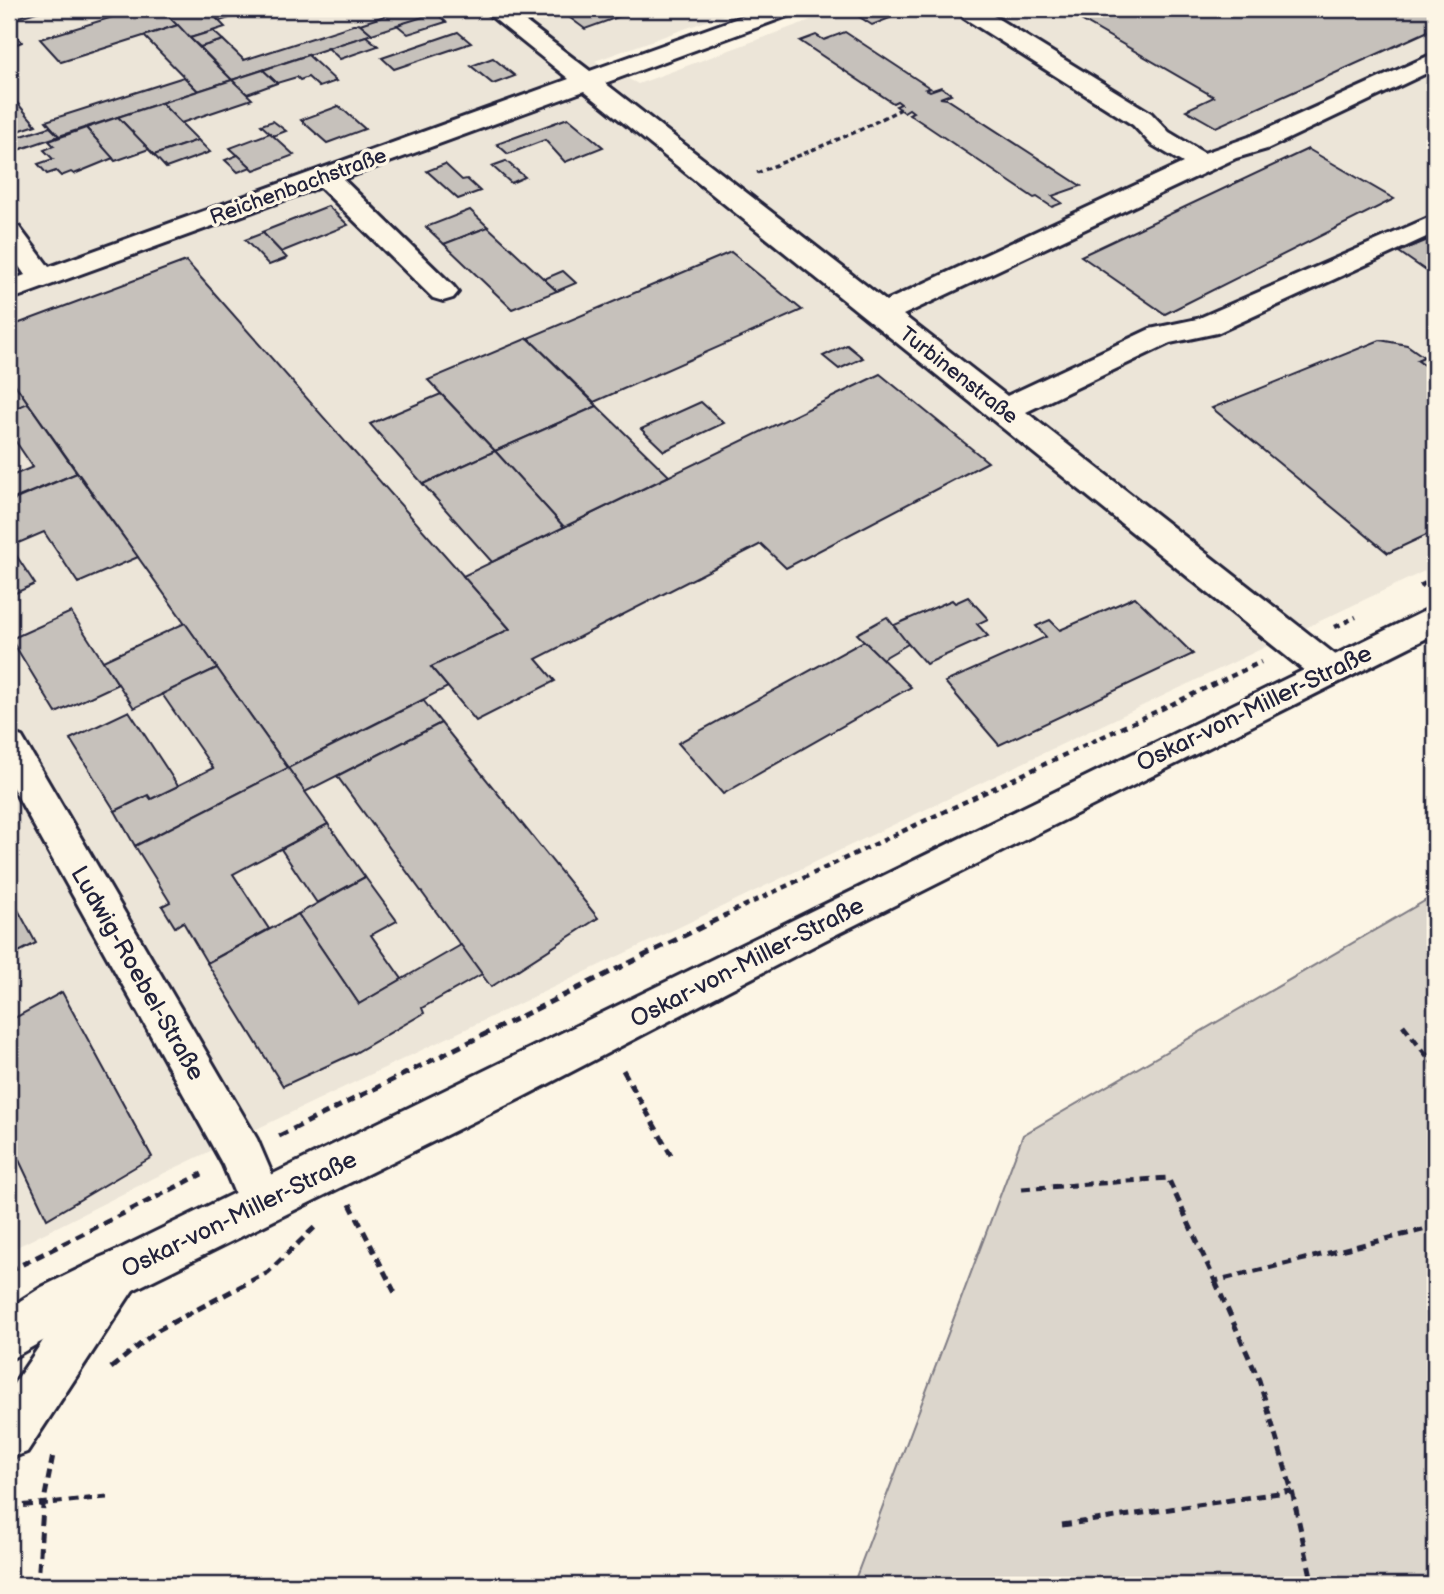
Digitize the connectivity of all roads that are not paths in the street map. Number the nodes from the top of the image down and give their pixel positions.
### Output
1 (494, 9) edge
2 (785, 9) edge
3 (970, 9) edge
4 (1435, 60) edge
5 (587, 81) junction
6 (1202, 163) junction
7 (324, 176) junction
8 (1435, 223) edge
9 (9, 233) edge
10 (43, 279) junction
11 (9, 291) edge
12 (443, 292) dead end
13 (882, 314) junction
14 (1004, 410) junction
15 (1435, 619) edge
16 (1314, 657) junction
17 (9, 747) edge
18 (261, 1202) junction
19 (116, 1274) junction
20 (58, 1304) junction
21 (9, 1336) edge
22 (9, 1365) edge
23 (9, 1434) edge

1 - 5 street, Turbinenstraße
2 - 5 street
3 - 6 street
4 - 6 street
5 - 7 street, Reichenbachstraße
5 - 13 street, Turbinenstraße
6 - 13 street
7 - 10 street, Reichenbachstraße
7 - 12 street
8 - 14 street
9 - 10 street
10 - 11 street, Reichenbachstraße
13 - 14 street, Turbinenstraße
14 - 16 street, Turbinenstraße
15 - 16 street, Oskar-von-Miller-Straße
16 - 18 street, Oskar-von-Miller-Straße
17 - 18 street, Ludwig-Roebel-Straße
18 - 19 street, Oskar-von-Miller-Straße
19 - 20 street, Oskar-von-Miller-Straße
19 - 23 street
20 - 21 street, Oskar-von-Miller-Straße
20 - 22 street, Oskar-von-Miller-Straße

